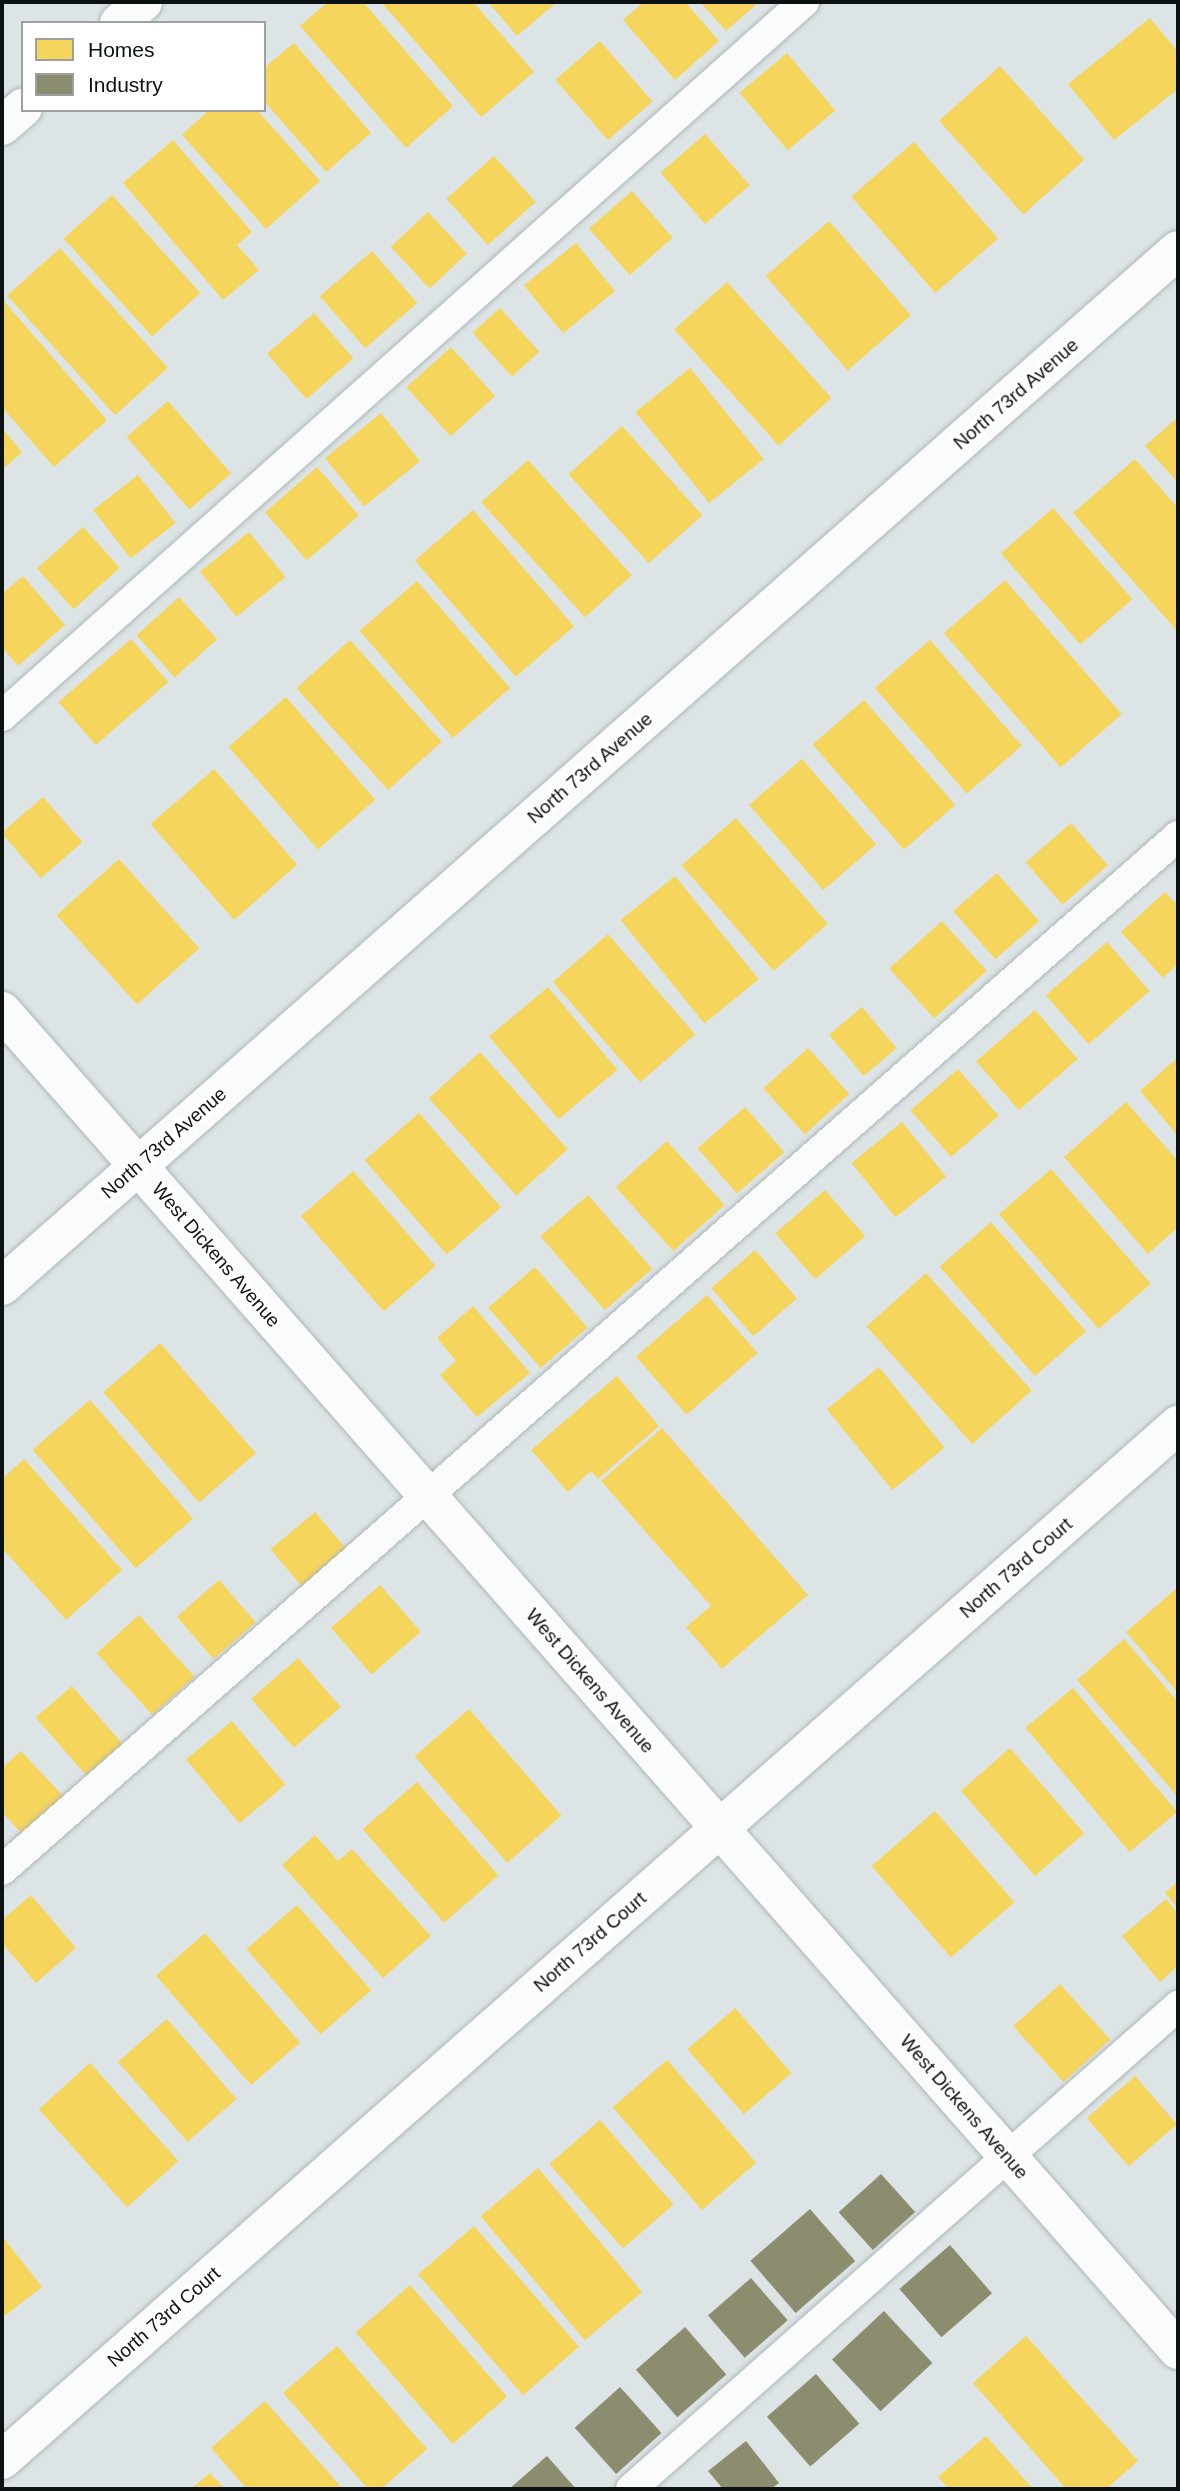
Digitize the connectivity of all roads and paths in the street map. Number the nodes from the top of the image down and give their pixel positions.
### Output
1 (143, 2) edge
2 (804, 2) edge
3 (121, 21) edge
4 (21, 110) edge
5 (2, 126) edge
6 (1178, 250) edge
7 (2, 716) edge
8 (1178, 836) edge
9 (2, 1011) edge
10 (138, 1166) junction
11 (2, 1286) edge
12 (1178, 1425) edge
13 (426, 1494) junction
14 (720, 1828) junction
15 (2, 1870) edge
16 (1178, 2006) edge
17 (1008, 2157) junction
18 (1178, 2350) edge
19 (2, 2460) edge
20 (631, 2489) edge

1 - 3 street
2 - 7 lane
4 - 5 street
6 - 10 street, North 73rd Avenue
8 - 13 lane
9 - 10 street, West Dickens Avenue
10 - 11 street, North 73rd Avenue
10 - 13 street, West Dickens Avenue
12 - 14 street, North 73rd Court
13 - 14 street, West Dickens Avenue
13 - 15 lane
14 - 17 street, West Dickens Avenue
14 - 19 street, North 73rd Court
16 - 17 lane
17 - 18 street, West Dickens Avenue
17 - 20 lane

